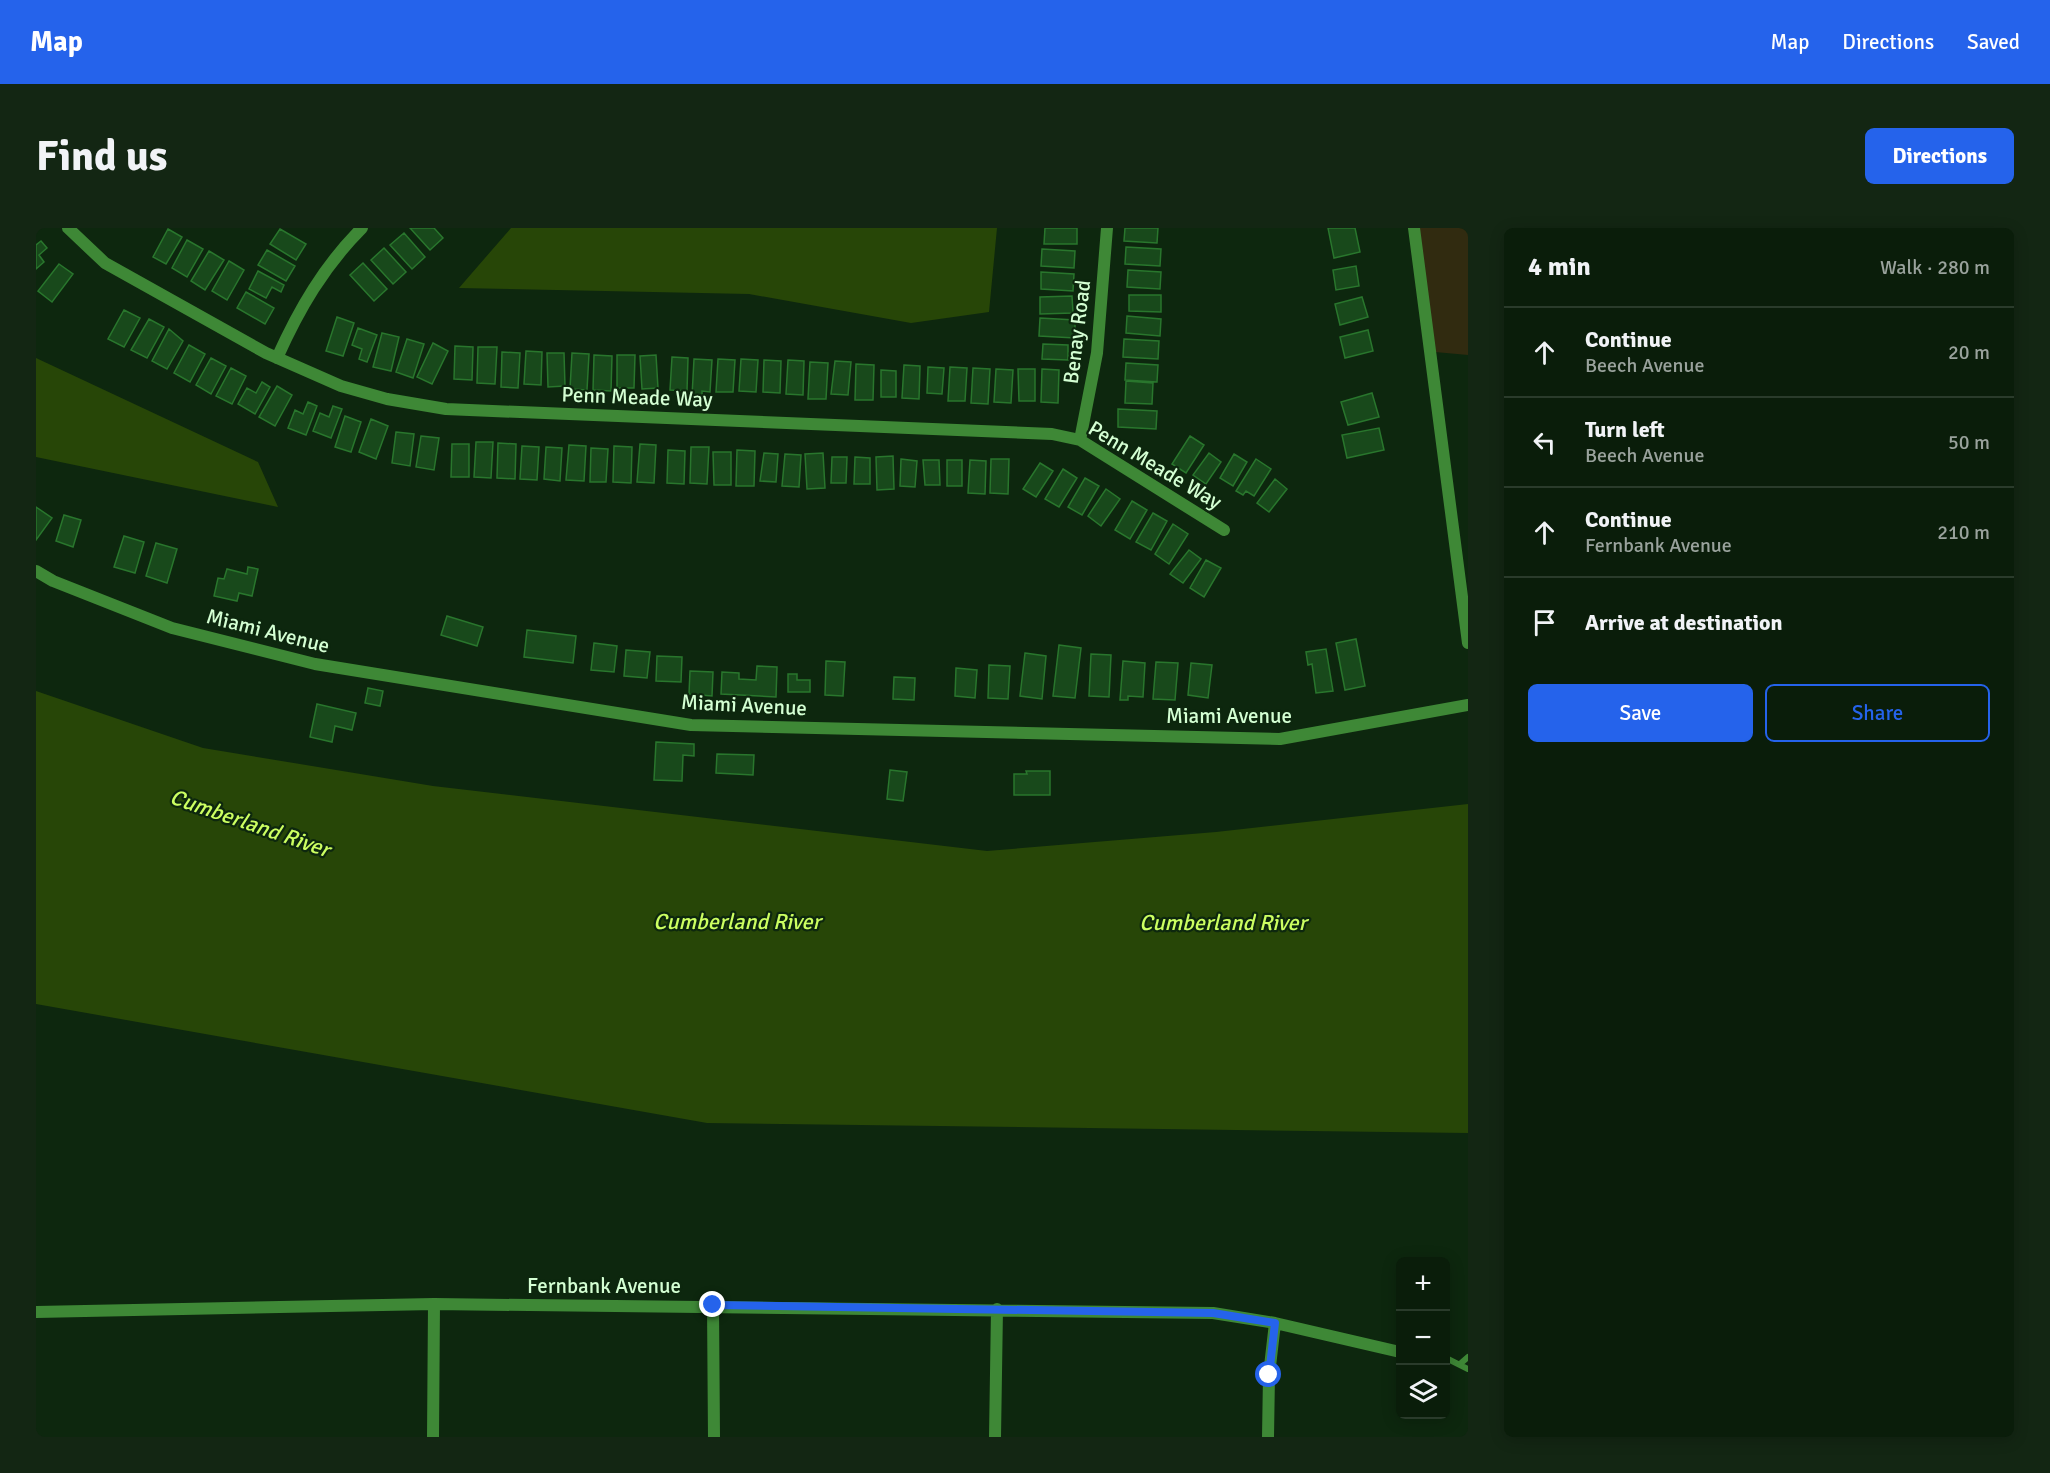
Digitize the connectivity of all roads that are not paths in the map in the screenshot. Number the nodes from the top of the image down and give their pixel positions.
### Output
1 (68, 228) edge
2 (362, 228) edge
3 (1107, 228) edge
4 (1414, 228) edge
5 (277, 358) junction
6 (1080, 440) junction
7 (1224, 530) dead end
8 (36, 571) edge
9 (1468, 643) edge
10 (1468, 705) edge
11 (434, 1304) junction
12 (713, 1305) junction
13 (997, 1309) junction
14 (36, 1312) edge
15 (1275, 1323) junction
16 (1396, 1351) edge
17 (1468, 1357) edge
18 (1450, 1360) edge
19 (1460, 1364) junction
20 (1468, 1369) edge
21 (433, 1437) edge
22 (714, 1437) edge
23 (995, 1437) edge
24 (1268, 1437) edge

1 - 5 street, Penn Meade Way
2 - 5 street
3 - 6 street, Benay Road
4 - 9 street
5 - 6 street, Penn Meade Way
6 - 7 street, Penn Meade Way
8 - 10 street, Miami Avenue
11 - 12 street, Fernbank Avenue
11 - 14 street, Fernbank Avenue
11 - 21 street
12 - 13 street, Fernbank Avenue
12 - 22 street
13 - 15 street, Fernbank Avenue
13 - 23 street
15 - 16 street, Fernbank Avenue
15 - 24 street
17 - 19 lane
18 - 19 lane
19 - 20 lane

